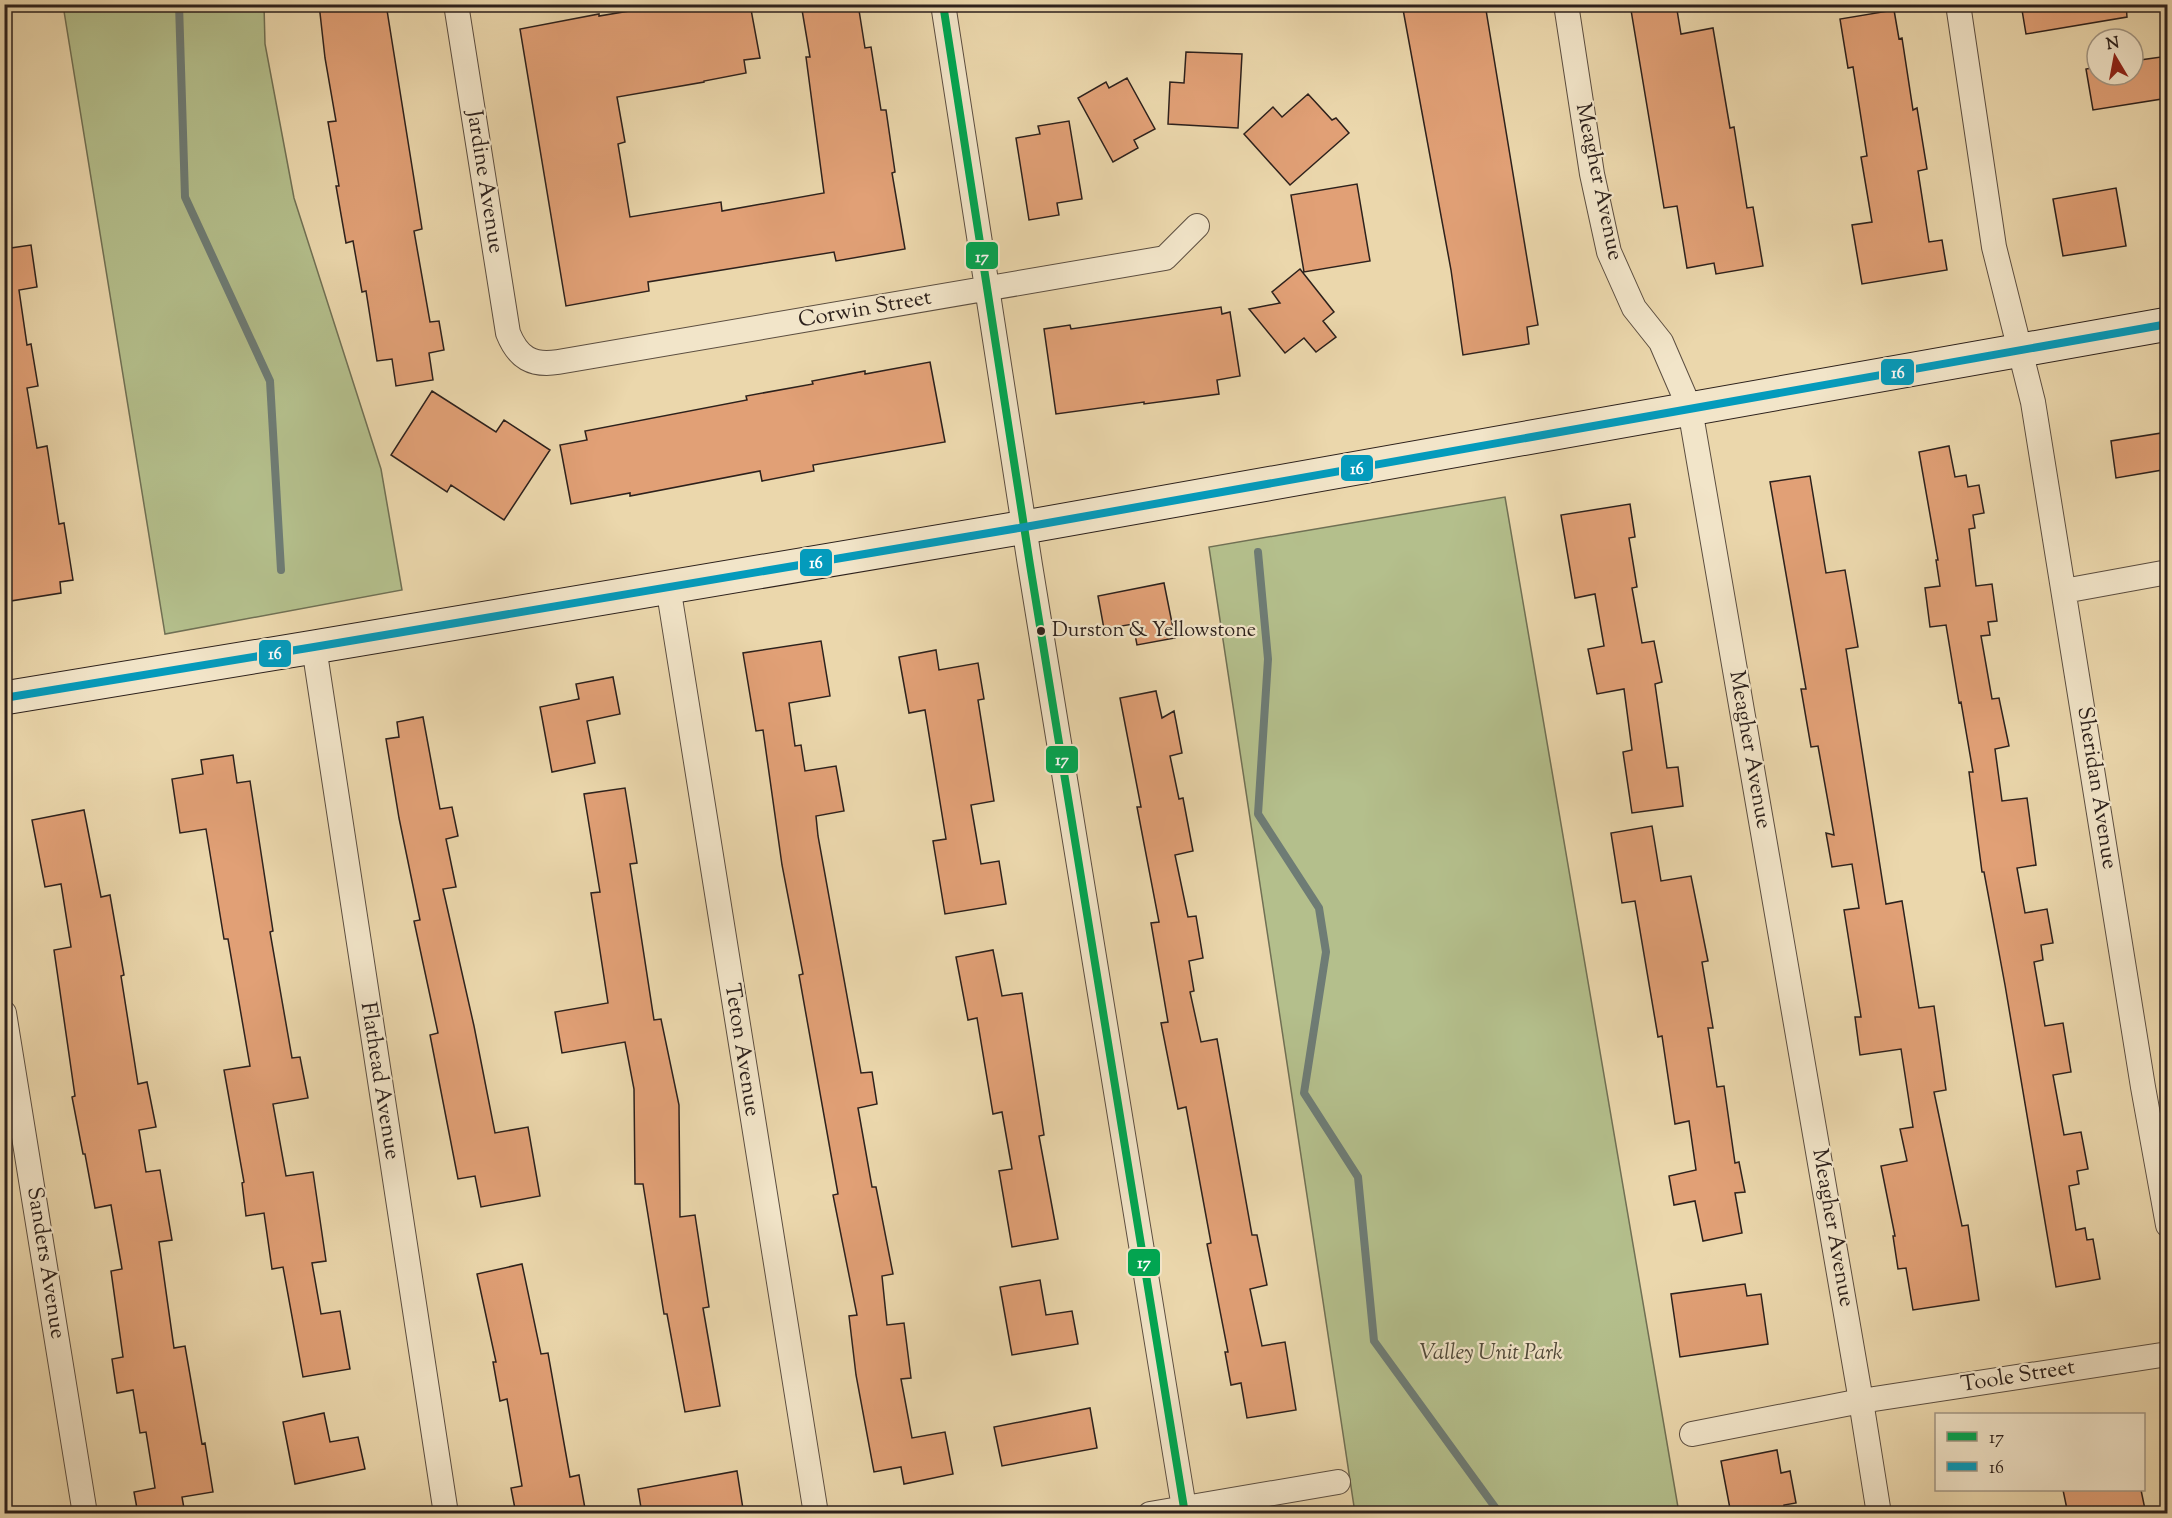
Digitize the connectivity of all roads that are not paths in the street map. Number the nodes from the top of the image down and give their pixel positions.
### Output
1 (456, 4) edge
2 (943, 4) edge
3 (1566, 4) edge
4 (1958, 4) edge
5 (1197, 226) dead end
6 (987, 289) junction
7 (2168, 324) edge
8 (2021, 351) junction
9 (522, 355) joint
10 (1690, 409) junction
11 (1024, 527) junction
12 (2168, 572) edge
13 (668, 586) junction
14 (2064, 591) junction
15 (314, 647) junction
16 (4, 698) edge
17 (4, 1013) edge
18 (2168, 1226) edge
19 (2168, 1354) edge
20 (1861, 1401) junction
21 (1692, 1434) dead end
22 (1338, 1482) dead end
23 (1185, 1510) edge
24 (85, 1514) edge
25 (446, 1514) edge
26 (816, 1514) edge
27 (1150, 1514) edge
28 (1879, 1514) edge

1 - 9 street, Jardine Avenue
2 - 6 street
3 - 10 street, Meagher Avenue
4 - 8 street, Sheridan Avenue
5 - 6 street, Corwin Street
6 - 9 street, Corwin Street
6 - 11 street
7 - 8 main road
8 - 10 main road
8 - 14 street, Sheridan Avenue
10 - 11 main road
10 - 20 street, Meagher Avenue
11 - 13 main road
11 - 23 street
12 - 14 street
13 - 15 main road
13 - 26 street, Teton Avenue
14 - 18 street, Sheridan Avenue
15 - 16 main road
15 - 25 street, Flathead Avenue
17 - 24 street, Sanders Avenue
19 - 20 street, Toole Street
20 - 21 street, Toole Street
20 - 28 street, Meagher Avenue
22 - 23 street
23 - 27 street

